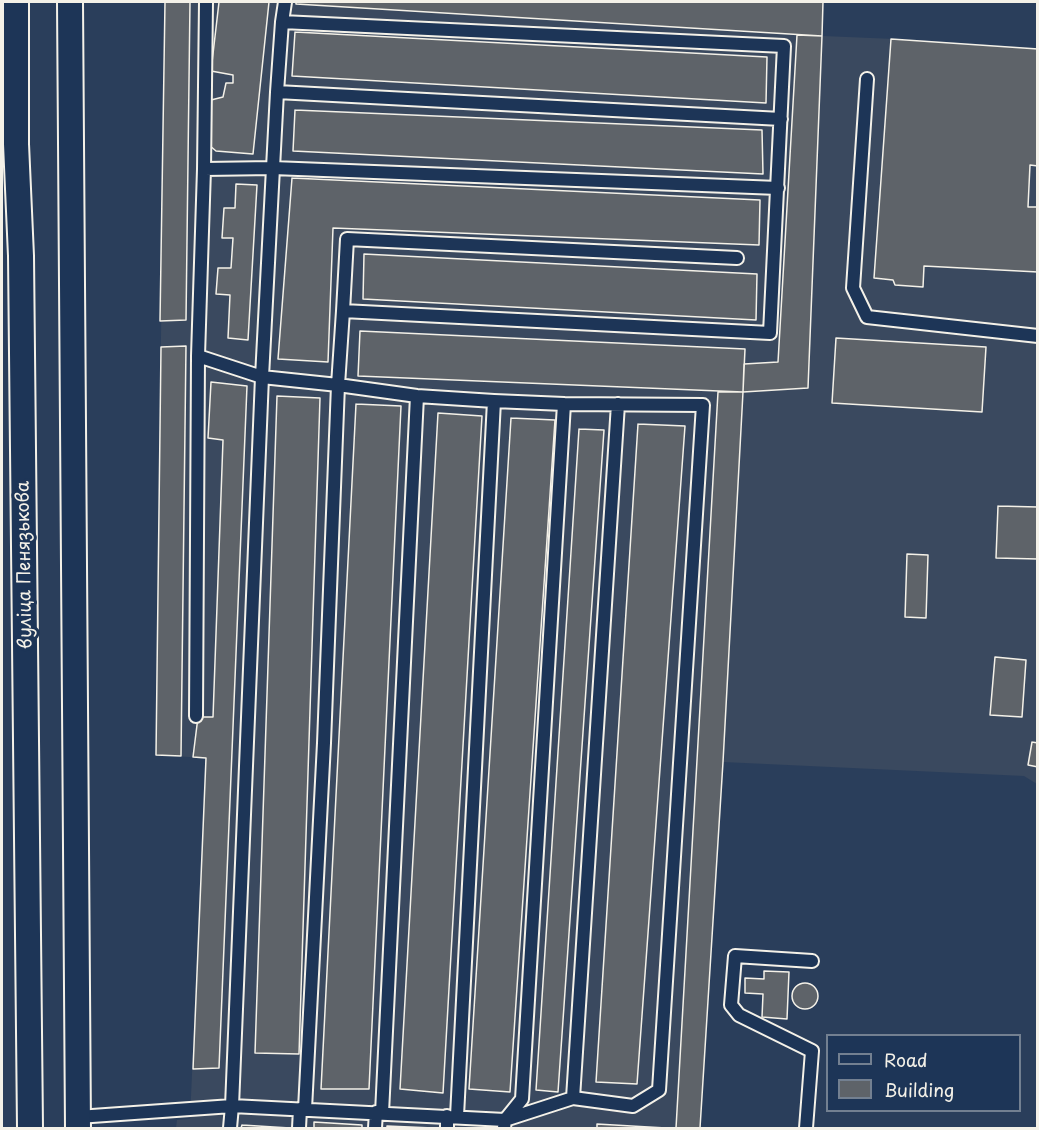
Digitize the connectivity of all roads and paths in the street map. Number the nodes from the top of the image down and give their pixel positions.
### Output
1 (16, 2) edge
2 (70, 2) edge
3 (206, 2) edge
4 (285, 2) edge
5 (282, 22) junction
6 (867, 79) dead end
7 (277, 92) junction
8 (781, 119) junction
9 (273, 168) junction
10 (204, 169) junction
11 (778, 188) junction
12 (736, 258) dead end
13 (343, 311) junction
14 (1038, 336) edge
15 (198, 356) junction
16 (262, 377) junction
17 (338, 385) junction
18 (417, 396) junction
19 (494, 401) junction
20 (564, 404) junction
21 (618, 404) junction
22 (196, 716) dead end
23 (812, 961) dead end
24 (573, 1098) junction
25 (232, 1106) junction
26 (303, 1109) junction
27 (379, 1113) junction
28 (450, 1120) edge
29 (78, 1123) edge
30 (505, 1124) edge
31 (30, 1128) edge
32 (230, 1128) edge
33 (298, 1128) edge
34 (375, 1128) edge
35 (806, 1128) edge

1 - 31 street, вуліца Пенязькова
2 - 29 street
3 - 10 lane
4 - 5 lane
5 - 7 lane
5 - 8 lane
6 - 14 lane
7 - 8 lane
7 - 9 lane
8 - 11 lane
9 - 10 lane
9 - 11 lane
9 - 16 lane
10 - 15 lane
11 - 13 lane
12 - 13 lane
13 - 17 lane
15 - 16 lane
15 - 22 lane
16 - 17 lane
16 - 25 lane
17 - 18 lane
17 - 26 lane
18 - 19 lane
18 - 27 lane
19 - 20 lane
19 - 28 lane
20 - 21 lane
20 - 30 lane
21 - 24 lane
21 - 24 lane
23 - 35 lane
24 - 30 lane
25 - 26 lane
25 - 29 lane
25 - 32 lane
26 - 27 lane
26 - 33 lane
27 - 28 lane
27 - 34 lane
28 - 30 lane

